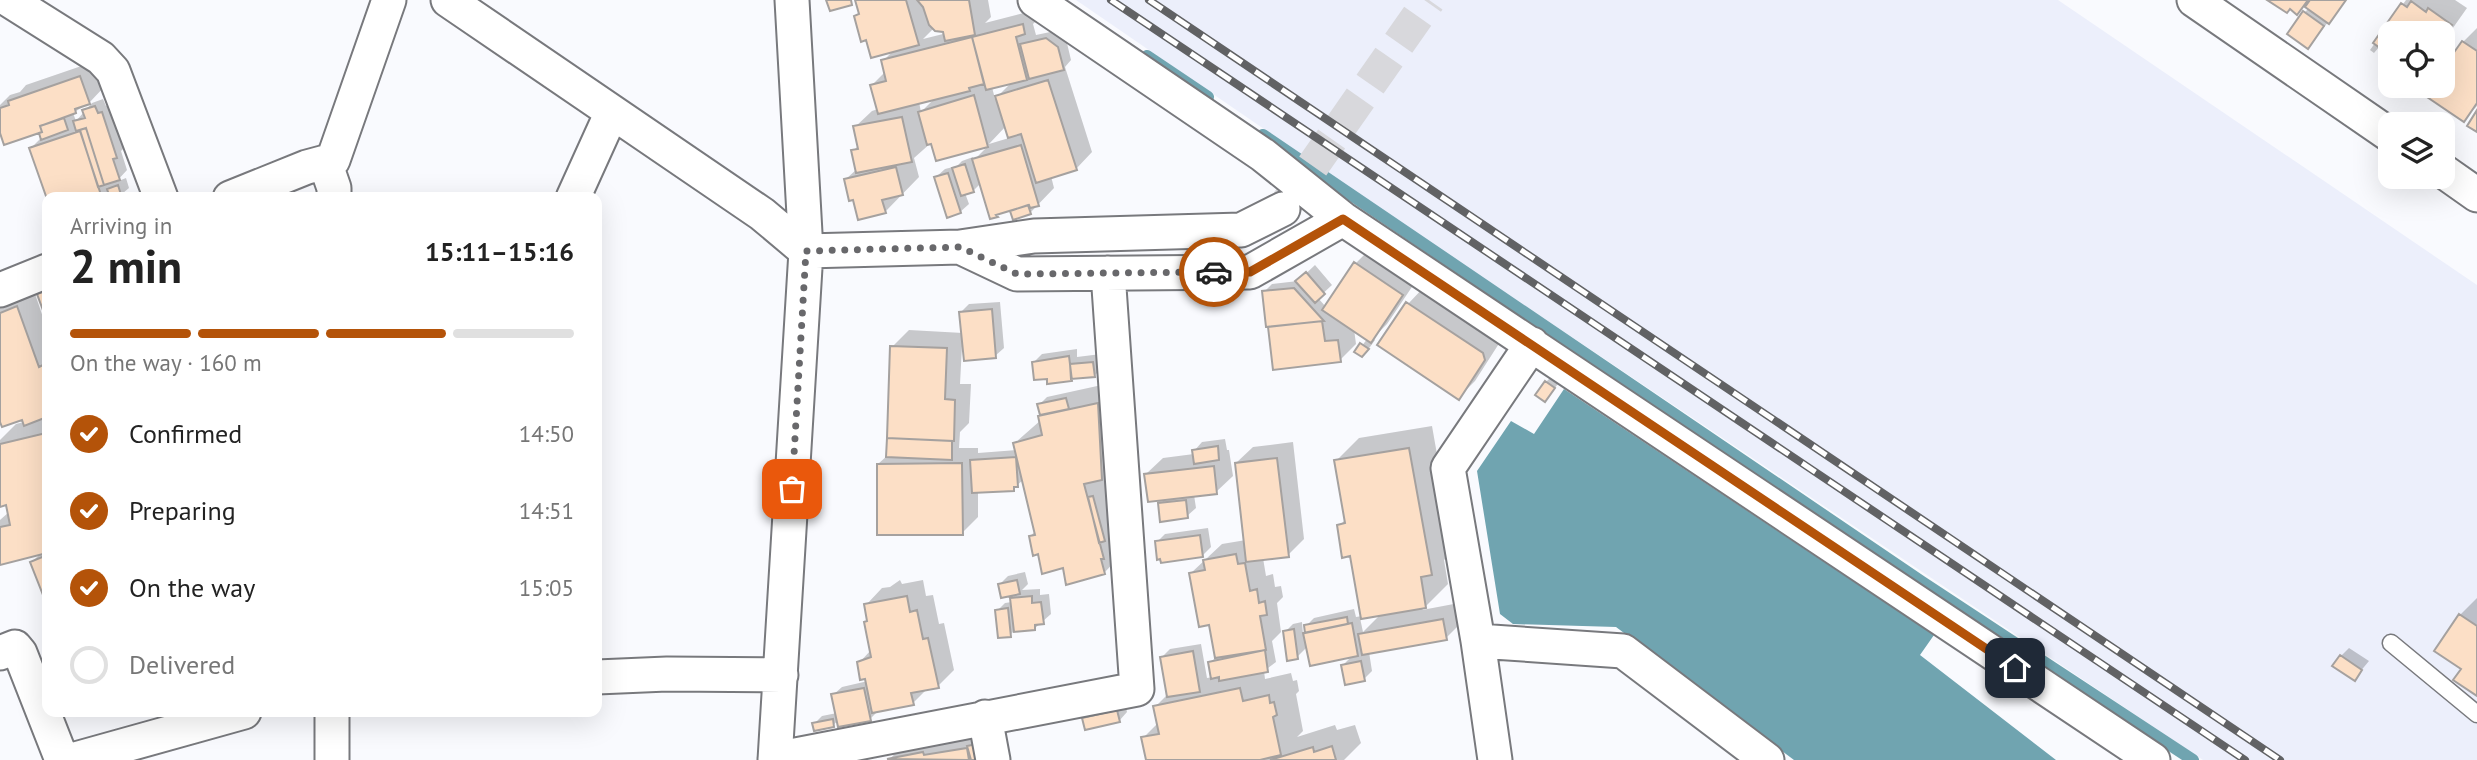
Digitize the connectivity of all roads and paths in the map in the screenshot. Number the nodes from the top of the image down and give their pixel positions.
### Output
1 (9, 0) edge
2 (389, 0) edge
3 (448, 0) edge
4 (792, 0) edge
5 (1035, 0) edge
6 (2194, 0) edge
7 (612, 112) junction
8 (2378, 127) edge
9 (325, 162) junction
10 (2455, 180) edge
11 (159, 192) edge
12 (245, 192) edge
13 (334, 192) edge
14 (576, 192) edge
15 (2477, 195) edge
16 (1283, 209) tunnel mouth
17 (1343, 219) junction
18 (960, 247) junction
19 (806, 251) junction
20 (42, 273) edge
21 (1108, 273) junction
22 (0, 290) edge
23 (1532, 344) junction
24 (1478, 641) junction
25 (2391, 643) dead end
26 (0, 653) edge
27 (781, 675) junction
28 (602, 677) edge
29 (42, 709) edge
30 (2477, 714) edge
31 (45, 717) edge
32 (226, 717) edge
33 (332, 717) edge
34 (985, 717) junction
35 (62, 760) edge
36 (72, 760) edge
37 (332, 760) edge
38 (775, 760) edge
39 (993, 760) edge
40 (1495, 760) edge
41 (1767, 760) edge
42 (2153, 760) edge

1 - 11 street
2 - 9 street
3 - 7 street
4 - 19 street
5 - 17 street
6 - 8 street
7 - 14 street
7 - 19 street
9 - 12 street
9 - 13 street
10 - 15 street
16 - 18 street
17 - 21 street
17 - 23 street
18 - 19 street
18 - 21 street
19 - 27 street
20 - 22 street
21 - 34 street
23 - 24 street
23 - 42 street
24 - 40 street
24 - 41 street
25 - 30 lane
26 - 29 street
27 - 28 street
27 - 38 street
31 - 35 street
32 - 36 street
33 - 37 street
34 - 38 street
34 - 39 street

